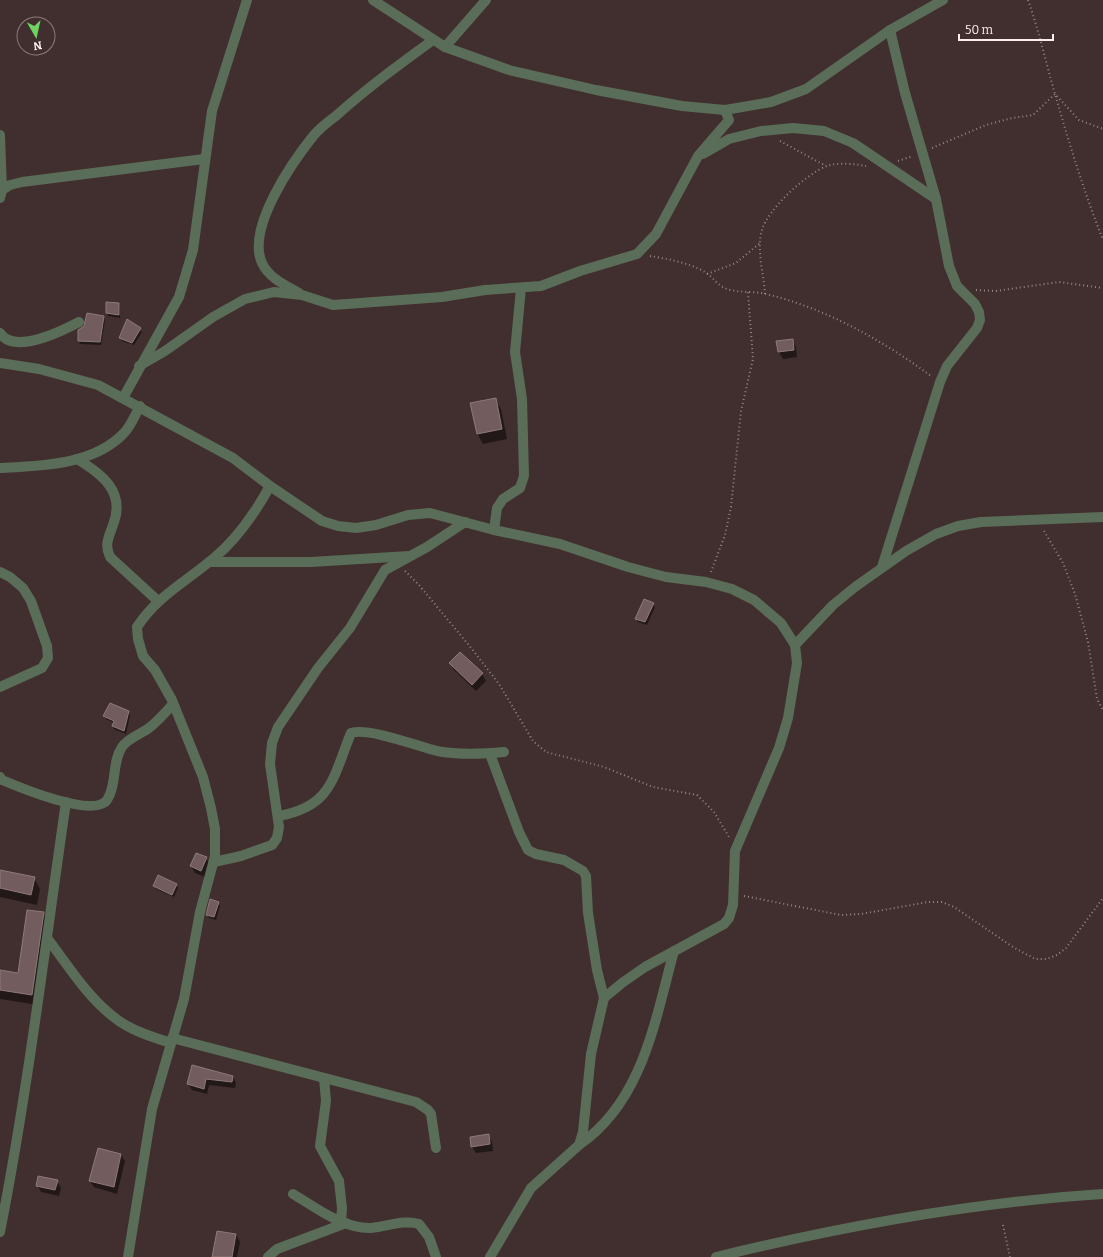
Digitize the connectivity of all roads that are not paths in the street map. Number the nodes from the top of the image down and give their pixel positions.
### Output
1 (247, 0) edge
2 (373, 0) edge
3 (486, 0) edge
4 (943, 0) edge
5 (890, 30) junction
6 (433, 40) junction
7 (446, 47) junction
8 (725, 110) junction
9 (0, 135) edge
10 (698, 156) junction
11 (204, 159) junction
12 (1, 194) edge
13 (936, 199) junction
14 (521, 288) junction
15 (302, 295) junction
16 (80, 322) dead end
17 (0, 332) edge
18 (0, 363) edge
19 (139, 366) junction
20 (123, 398) junction
21 (140, 406) junction
22 (77, 459) junction
23 (0, 468) edge
24 (270, 486) junction
25 (1103, 516) edge
26 (465, 522) junction
27 (494, 530) junction
28 (411, 556) junction
29 (209, 562) junction
30 (882, 567) junction
31 (0, 572) edge
32 (158, 601) junction
33 (795, 645) junction
34 (0, 687) edge
35 (173, 704) junction
36 (504, 752) dead end
37 (490, 754) junction
38 (0, 777) edge
39 (66, 802) junction
40 (278, 816) junction
41 (214, 862) junction
42 (47, 938) junction
43 (674, 951) junction
44 (604, 998) junction
45 (172, 1040) junction
46 (324, 1078) junction
47 (579, 1145) junction
48 (436, 1148) dead end
49 (293, 1194) dead end
50 (1103, 1194) edge
51 (344, 1222) junction
52 (0, 1232) edge
53 (128, 1257) edge
54 (268, 1257) edge
55 (436, 1257) edge
56 (490, 1257) edge
57 (716, 1257) edge

1 - 11 street
2 - 6 street
3 - 7 street
4 - 5 street
5 - 8 street
5 - 13 street
6 - 7 street
6 - 15 street
7 - 8 street
8 - 10 street
9 - 12 street
10 - 13 street
10 - 14 street
11 - 12 street
11 - 19 street
13 - 30 street
14 - 15 street
14 - 27 street
15 - 19 street
16 - 17 street
18 - 20 street
19 - 20 street
20 - 21 street
21 - 22 street
21 - 24 street
22 - 23 street
22 - 32 street
24 - 26 street
24 - 29 street
25 - 30 street
26 - 27 street
26 - 28 street
27 - 33 street
28 - 29 street
28 - 40 street
29 - 32 street
30 - 33 street
31 - 34 street
32 - 35 street
33 - 43 street
35 - 39 street
35 - 41 street
36 - 37 street
37 - 40 street
37 - 44 street
38 - 39 street
39 - 42 street
40 - 41 street
41 - 45 street
42 - 45 street
42 - 52 street
43 - 44 street
43 - 47 street
44 - 47 street
45 - 46 street
45 - 53 street
46 - 48 street
46 - 51 street
47 - 56 street
49 - 51 street
50 - 57 street
51 - 54 street
51 - 55 street

